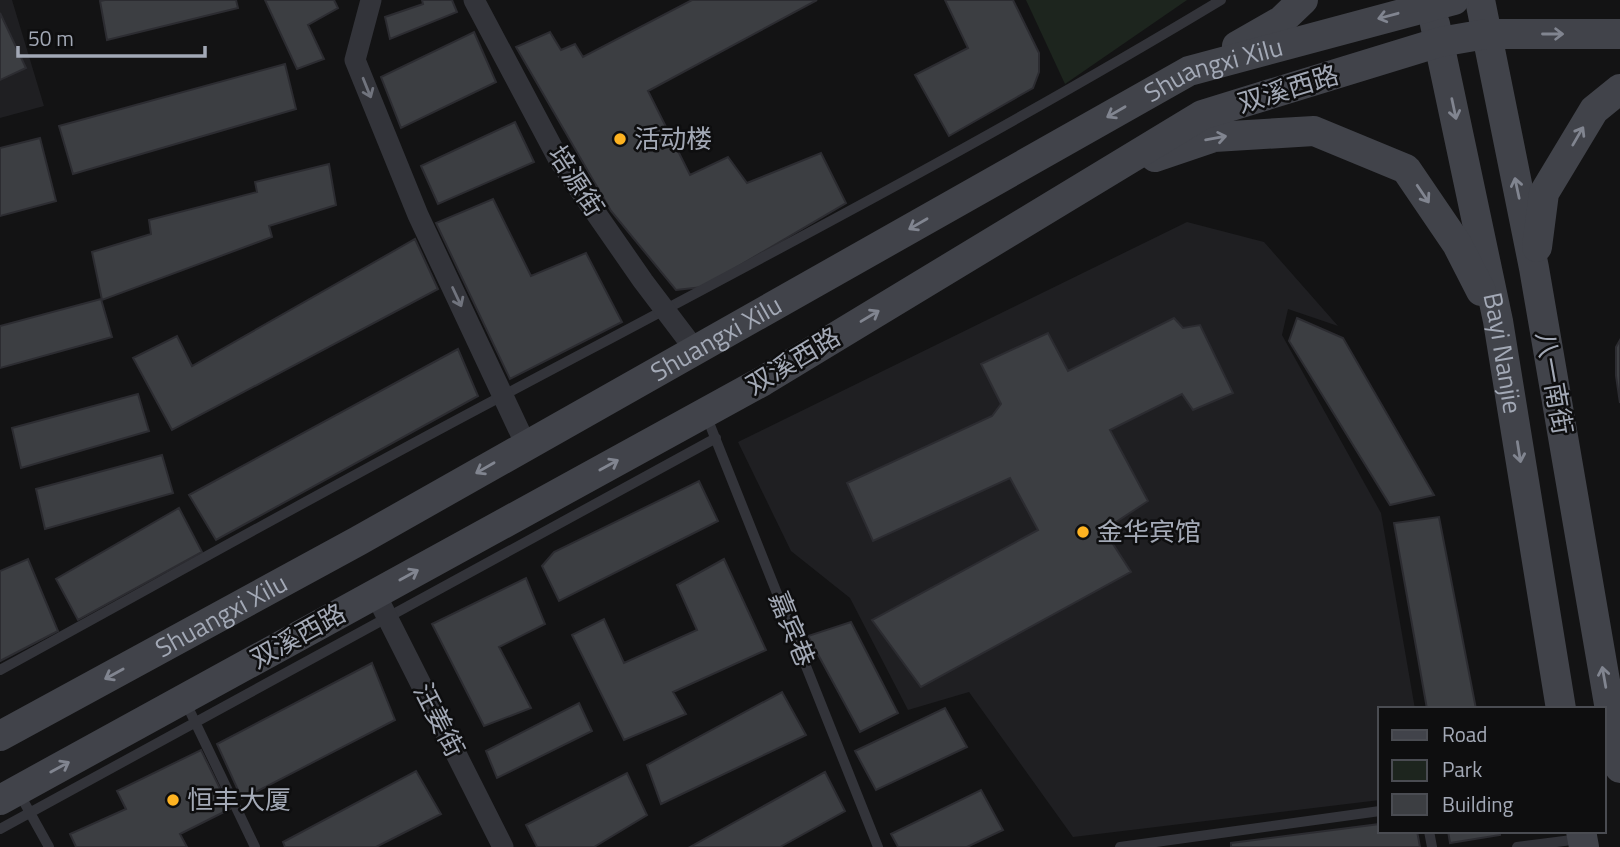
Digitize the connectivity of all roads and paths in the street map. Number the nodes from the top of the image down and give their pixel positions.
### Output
1 (371, 0) edge
2 (474, 0) edge
3 (1221, 0) edge
4 (1303, 0) edge
5 (1479, 0) edge
6 (1437, 2) edge
7 (1486, 34) junction
8 (1620, 34) edge
9 (1440, 42) junction
10 (1197, 68) junction
11 (1620, 89) edge
12 (1105, 174) junction
13 (1534, 268) junction
14 (666, 311) junction
15 (1498, 321) junction
16 (696, 351) junction
17 (503, 395) junction
18 (710, 425) junction
19 (526, 445) junction
20 (382, 606) junction
21 (0, 670) edge
22 (1561, 707) edge
23 (189, 710) junction
24 (0, 736) edge
25 (1620, 768) edge
26 (16, 801) edge
27 (1378, 811) edge
28 (0, 829) edge
29 (1582, 839) edge
30 (49, 847) edge
31 (255, 847) edge
32 (502, 847) edge
33 (878, 847) edge
34 (1120, 847) edge
35 (1517, 847) edge

1 -> 17 street
2 - 14 street, 培源街
3 - 14 lane
4 - 10 main road
5 - 7 main road, 八一南街
6 - 9 main road, Bayi Nanjie
6 -> 10 main road, Shuangxi Xilu
7 -> 8 main road, 双溪西路
7 - 9 main road, 双溪西路
13 -> 7 main road, 八一南街
9 - 12 main road, 双溪西路
9 -> 15 main road, Bayi Nanjie
10 -> 16 main road, Shuangxi Xilu
13 -> 11 main road
12 -> 15 main road
18 -> 12 main road, 双溪西路
25 -> 13 main road, 八一南街
14 - 16 street, 培源街
14 - 17 lane
15 -> 22 main road, Bayi Nanjie
16 - 19 main road, Shuangxi Xilu
17 - 19 street
17 - 21 lane
18 - 20 main road, 双溪西路
18 - 33 lane, 嘉宾巷
19 -> 24 main road, Shuangxi Xilu
20 - 23 main road, 双溪西路
20 - 32 street, 汪姜街
23 - 26 main road, 双溪西路
23 - 31 lane
26 - 28 lane
26 - 30 lane
27 - 34 lane
29 - 35 lane

